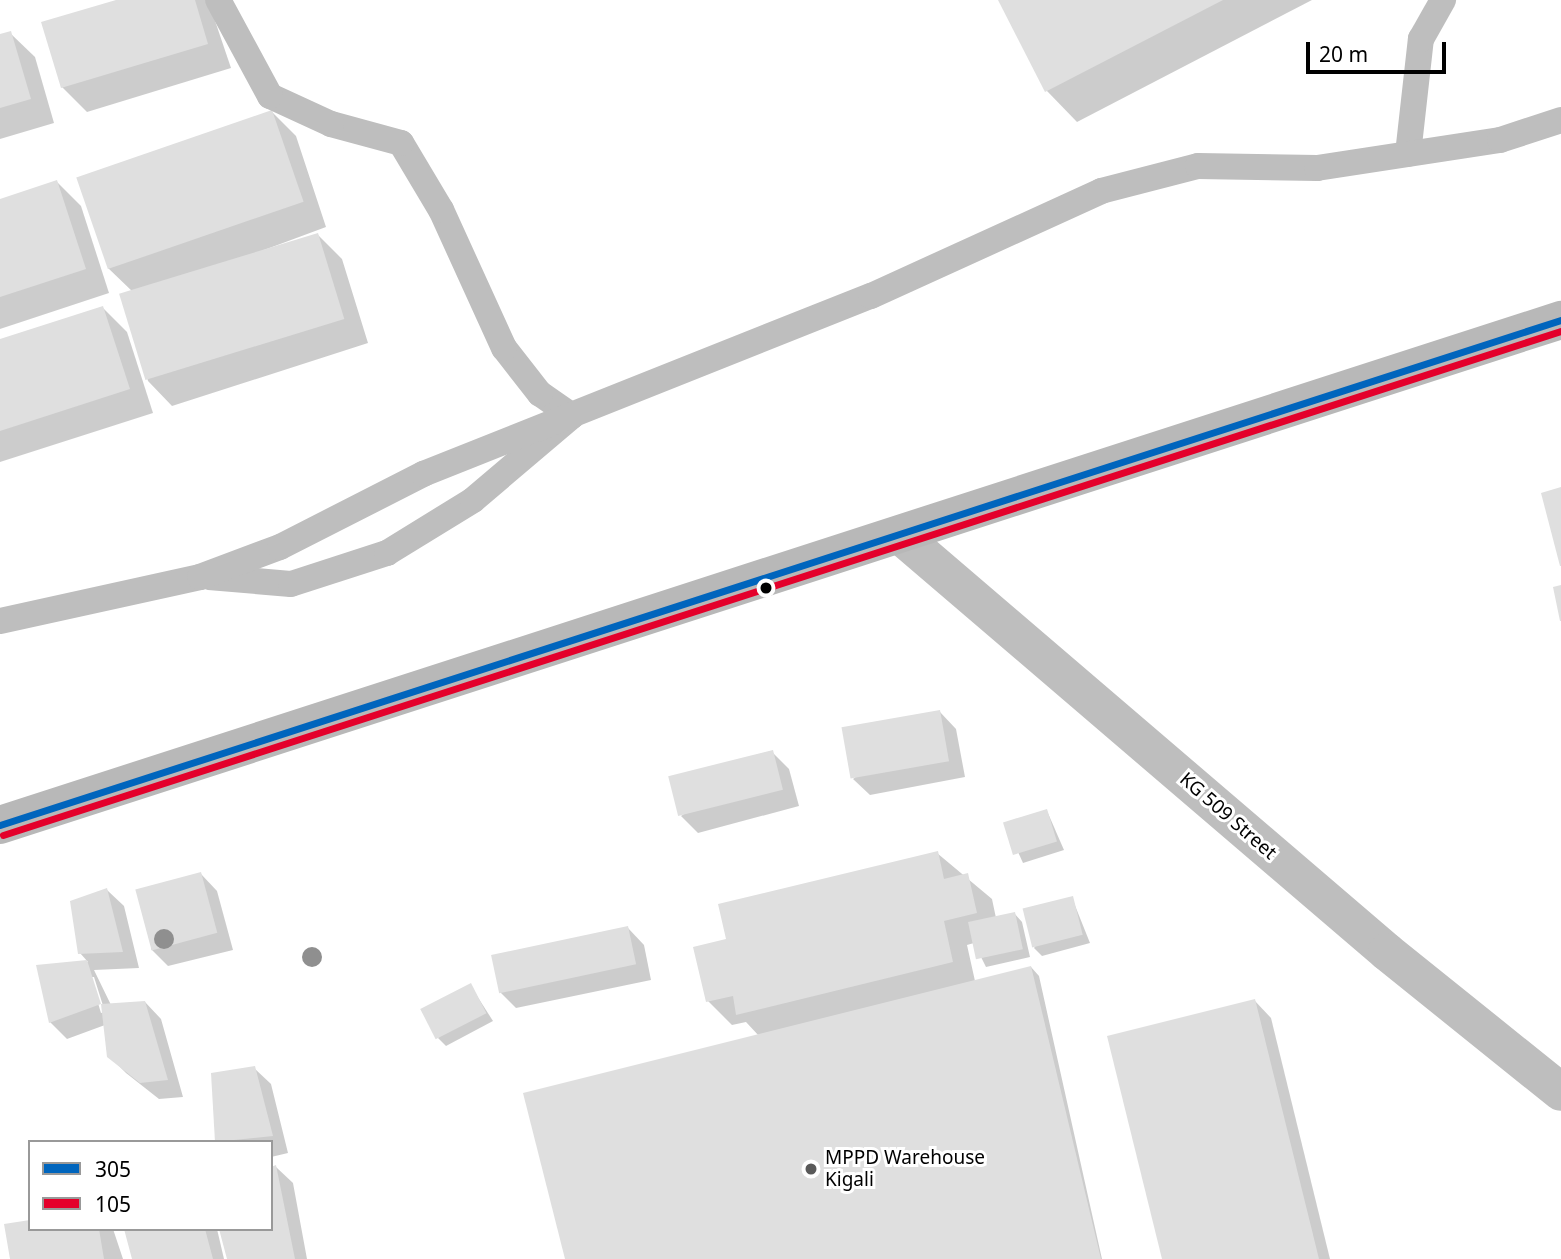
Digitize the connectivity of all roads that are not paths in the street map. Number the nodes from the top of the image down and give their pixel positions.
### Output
1 (218, 0) edge
2 (1443, 0) edge
3 (1561, 120) edge
4 (1408, 154) junction
5 (1561, 320) edge
6 (572, 416) junction
7 (900, 535) junction
8 (200, 576) junction
9 (0, 621) edge
10 (0, 825) edge
11 (1561, 1092) edge

1 - 6 lane
2 - 4 lane
3 - 4 lane
4 - 6 lane
5 - 7 main road
6 - 8 lane
6 - 8 lane
7 - 10 main road
7 - 11 street, KG 509 Street
8 - 9 lane

